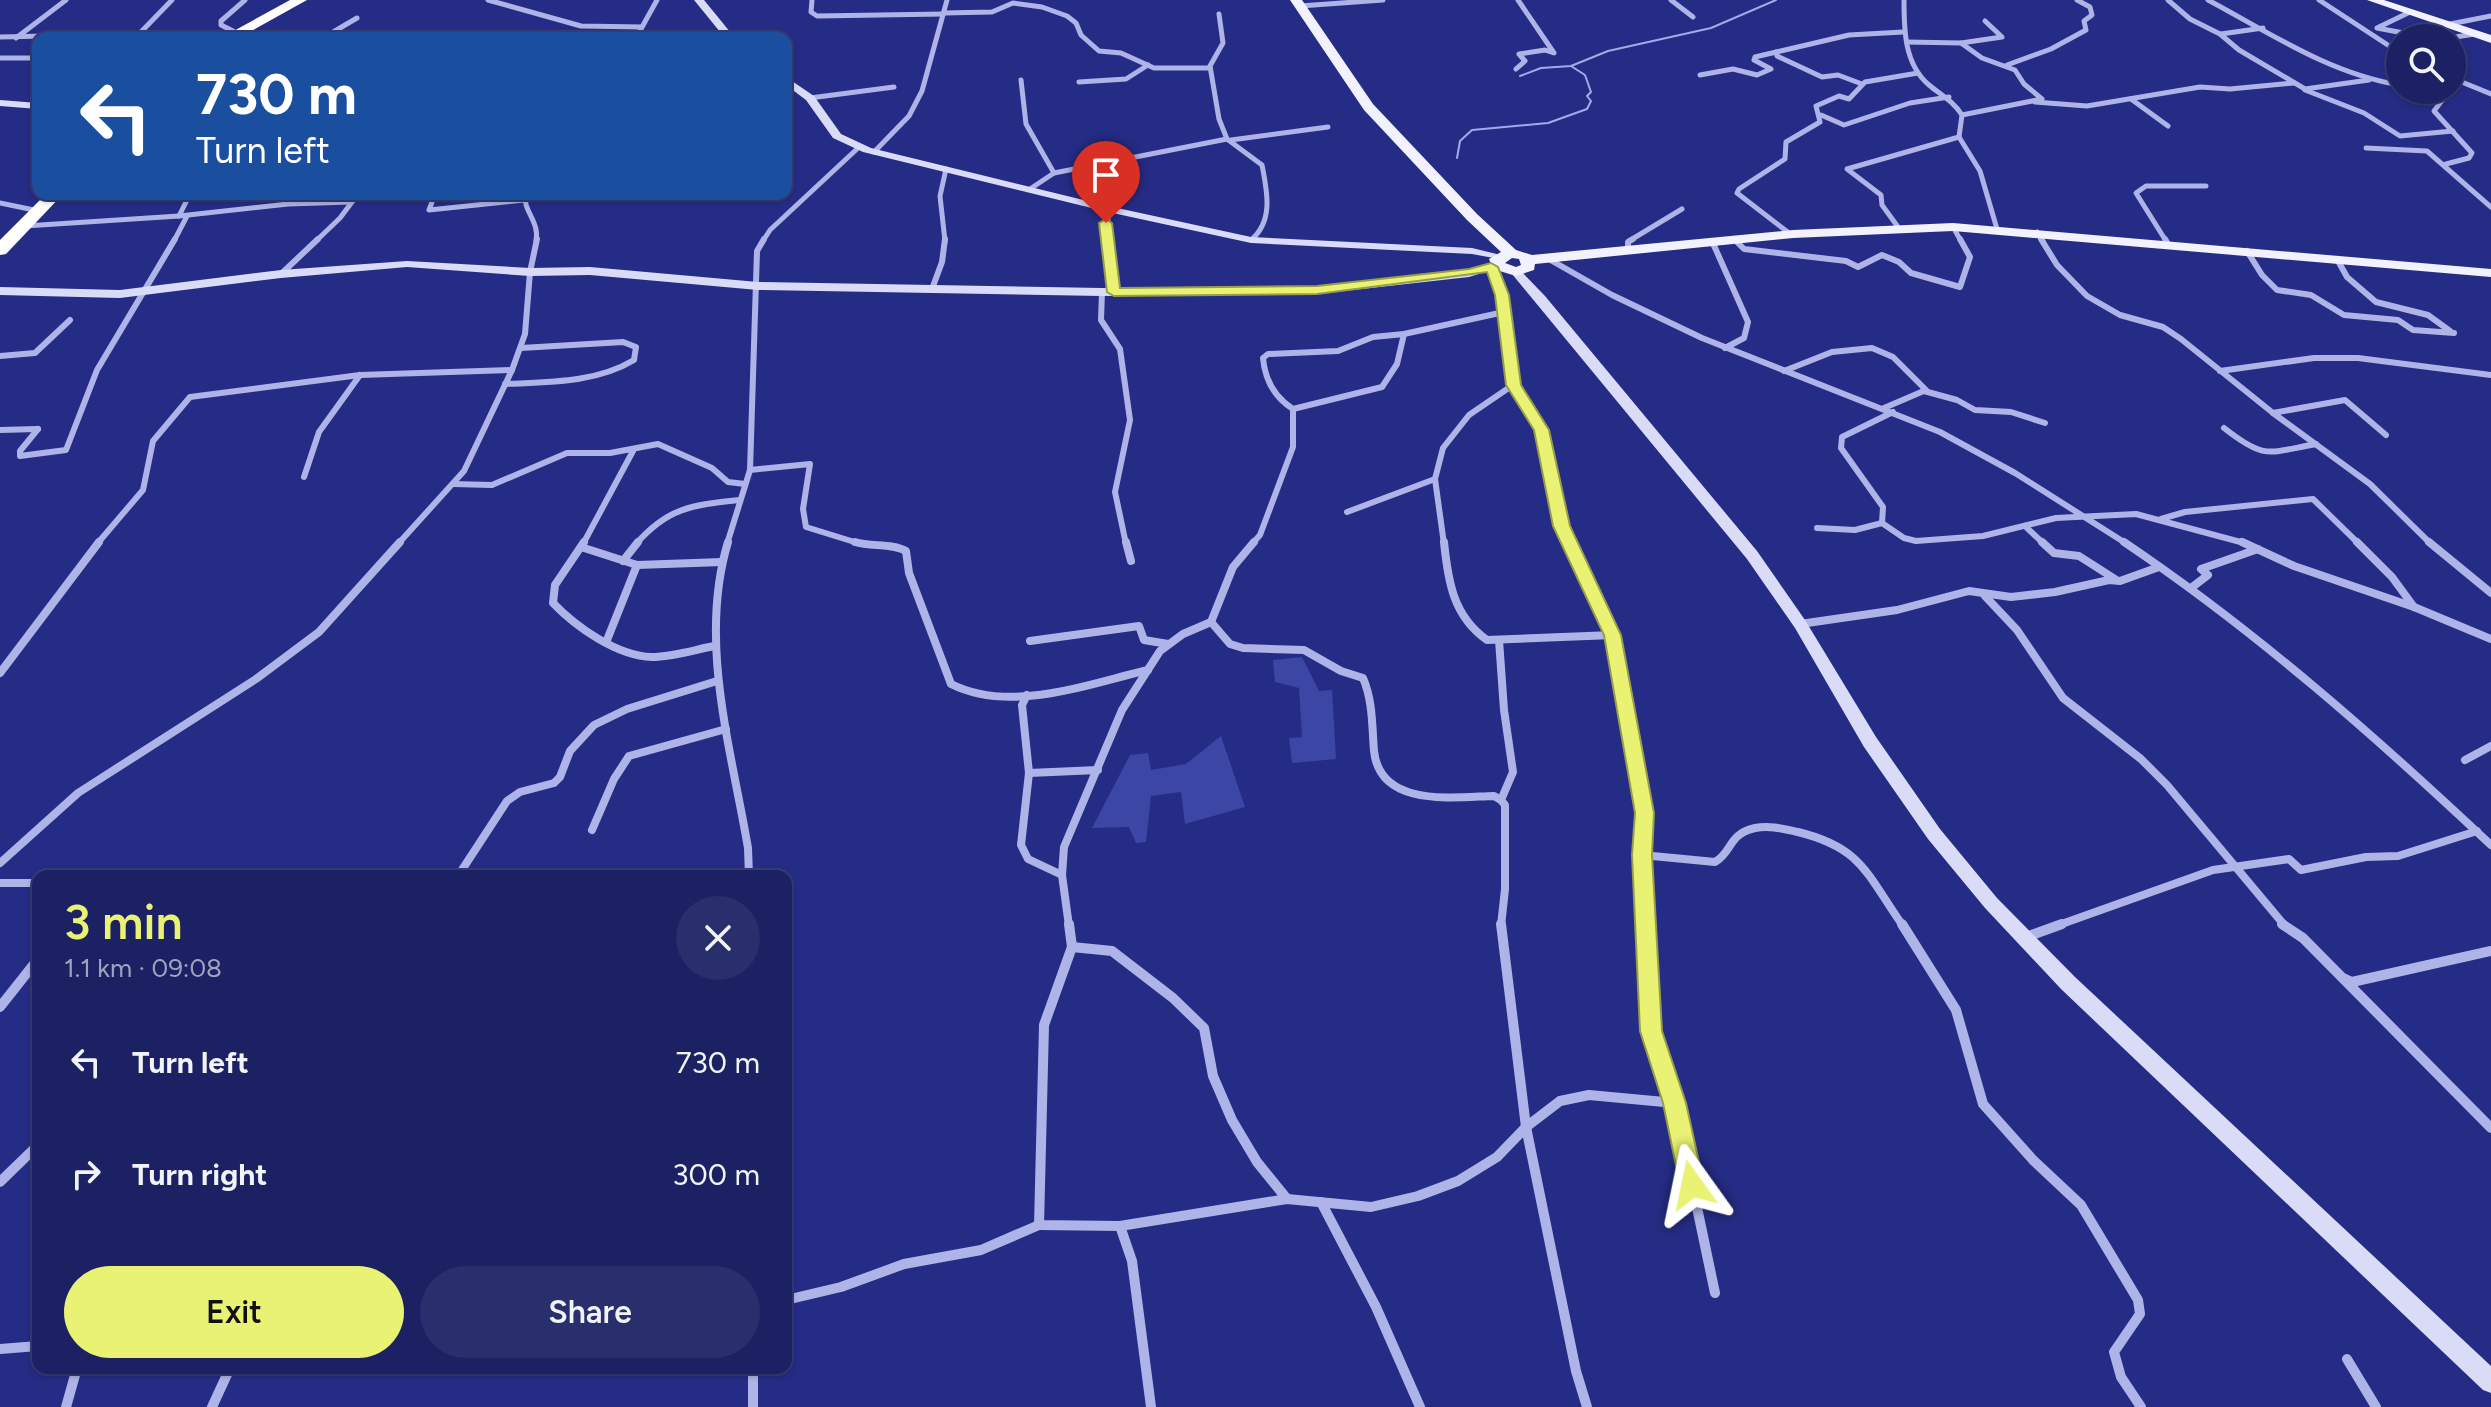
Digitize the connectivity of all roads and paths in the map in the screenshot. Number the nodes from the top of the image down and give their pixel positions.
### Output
1 (66, 0) edge
2 (172, 0) edge
3 (245, 0) edge
4 (293, 0) edge
5 (300, 0) edge
6 (488, 0) edge
7 (657, 0) edge
8 (699, 0) edge
9 (812, 0) edge
10 (947, 0) edge
11 (1383, 0) edge
12 (1518, 0) edge
13 (1671, 0) edge
14 (1904, 0) edge
15 (2077, 0) edge
16 (2168, 0) edge
17 (2208, 0) edge
18 (2319, 0) edge
19 (2373, 0) edge
20 (1050, 1) edge
21 (1006, 2) edge
22 (1298, 3) edge
23 (1042, 7) junction
24 (2410, 12) junction
25 (944, 13) junction
26 (1219, 14) dead end
27 (2491, 16) edge
28 (1693, 17) dead end
29 (357, 18) dead end
30 (1985, 21) dead end
31 (2450, 24) joint
32 (642, 27) junction
33 (2264, 28) junction
34 (2377, 28) junction
35 (2386, 30) edge
36 (2466, 30) edge
37 (141, 32) edge
38 (225, 32) edge
39 (235, 32) edge
40 (236, 32) edge
41 (333, 32) edge
42 (639, 32) edge
43 (725, 32) edge
44 (1903, 32) junction
45 (2367, 33) junction
46 (2476, 33) junction
47 (2220, 34) junction
48 (2466, 35) edge
49 (0, 37) edge
50 (32, 37) edge
51 (16, 38) junction
52 (2491, 39) edge
53 (1907, 42) junction
54 (1961, 43) junction
55 (2386, 45) edge
56 (1776, 52) junction
57 (0, 58) edge
58 (32, 58) edge
59 (1148, 65) junction
60 (2007, 65) junction
61 (1210, 68) junction
62 (1516, 69) dead end
63 (1918, 73) junction
64 (1700, 75) dead end
65 (1021, 80) dead end
66 (2369, 80) junction
67 (1079, 82) dead end
68 (2294, 83) junction
69 (2386, 83) edge
70 (792, 84) edge
71 (1862, 84) junction
72 (2466, 84) edge
73 (894, 87) dead end
74 (2305, 89) junction
75 (2491, 94) edge
76 (1949, 97) junction
77 (810, 98) junction
78 (2131, 99) junction
79 (2035, 102) junction
80 (0, 103) edge
81 (2439, 104) edge
82 (32, 106) edge
83 (1821, 115) junction
84 (1962, 115) junction
85 (2168, 126) dead end
86 (1328, 127) dead end
87 (2453, 131) junction
88 (1959, 137) junction
89 (1228, 140) junction
90 (858, 148) junction
91 (2366, 148) dead end
92 (874, 152) junction
93 (2446, 164) junction
94 (946, 169) junction
95 (1054, 173) junction
96 (2206, 186) dead end
97 (1030, 189) junction
98 (45, 200) edge
99 (47, 200) edge
100 (188, 200) edge
101 (433, 200) edge
102 (502, 200) edge
103 (525, 200) edge
104 (350, 202) joint
105 (0, 203) edge
106 (2491, 207) edge
107 (1108, 209) junction
108 (1682, 209) dead end
109 (34, 210) junction
110 (183, 216) junction
111 (24, 226) junction
112 (1898, 227) junction
113 (1953, 227) junction
114 (1997, 229) junction
115 (2037, 232) junction
116 (1789, 233) junction
117 (1734, 239) junction
118 (1251, 240) junction
119 (1712, 241) junction
120 (2168, 244) junction
121 (0, 247) edge
122 (1628, 250) junction
123 (2247, 251) junction
124 (1547, 258) junction
125 (1500, 259) junction
126 (2337, 259) junction
127 (1522, 266) junction
128 (530, 272) junction
129 (2491, 273) edge
130 (281, 274) junction
131 (758, 286) junction
132 (932, 289) junction
133 (0, 291) edge
134 (141, 292) junction
135 (1108, 292) junction
136 (1504, 312) junction
137 (70, 320) dead end
138 (1404, 334) junction
139 (521, 348) junction
140 (1725, 348) junction
141 (0, 356) edge
142 (512, 370) junction
143 (1784, 371) junction
144 (2220, 371) junction
145 (360, 375) junction
146 (2491, 375) edge
147 (505, 384) junction
148 (1513, 385) junction
149 (1924, 391) junction
150 (1884, 408) junction
151 (1293, 409) junction
152 (1893, 412) junction
153 (2273, 413) junction
154 (2045, 423) dead end
155 (2224, 428) dead end
156 (0, 430) edge
157 (2386, 435) dead end
158 (2316, 444) junction
159 (633, 451) junction
160 (750, 470) junction
161 (304, 477) dead end
162 (1435, 479) junction
163 (453, 484) junction
164 (745, 484) junction
165 (740, 500) junction
166 (1347, 512) dead end
167 (2088, 518) junction
168 (2161, 520) junction
169 (1882, 523) junction
170 (2025, 526) junction
171 (1817, 528) dead end
172 (581, 547) junction
173 (2259, 548) junction
174 (623, 561) junction
175 (1131, 561) dead end
176 (722, 562) junction
177 (637, 565) junction
178 (2159, 567) junction
179 (2120, 581) junction
180 (2191, 588) junction
181 (2490, 590) edge
182 (1985, 596) junction
183 (2414, 607) junction
184 (1211, 622) junction
185 (1800, 624) junction
186 (1613, 635) junction
187 (2491, 639) edge
188 (607, 640) junction
189 (1499, 640) junction
190 (1030, 641) dead end
191 (1169, 644) junction
192 (714, 646) junction
193 (1148, 670) junction
194 (0, 673) edge
195 (717, 681) junction
196 (1027, 695) junction
197 (726, 729) junction
198 (2491, 746) edge
199 (2465, 760) dead end
200 (1098, 770) junction
201 (1029, 773) junction
202 (1501, 800) junction
203 (592, 830) dead end
204 (2477, 831) junction
205 (2491, 845) edge
206 (1642, 855) junction
207 (0, 863) edge
208 (2231, 866) junction
209 (462, 870) edge
210 (749, 870) edge
211 (1062, 875) junction
212 (0, 883) edge
213 (32, 883) edge
214 (2025, 938) junction
215 (1072, 947) junction
216 (2491, 951) edge
217 (32, 967) edge
218 (2342, 978) junction
219 (0, 1007) edge
220 (1675, 1103) junction
221 (1526, 1127) junction
222 (2491, 1128) edge
223 (32, 1151) edge
224 (0, 1182) edge
225 (1287, 1199) junction
226 (1321, 1202) junction
227 (1039, 1225) junction
228 (1120, 1226) junction
229 (1715, 1293) dead end
230 (792, 1299) edge
231 (32, 1346) edge
232 (0, 1349) edge
233 (2347, 1359) dead end
234 (75, 1374) edge
235 (227, 1374) edge
236 (753, 1374) edge
237 (2491, 1382) edge
238 (66, 1407) edge
239 (212, 1407) edge
240 (753, 1407) edge
241 (1151, 1407) edge
242 (1420, 1407) edge
243 (1587, 1407) edge
244 (2141, 1407) edge
245 (2376, 1407) edge

1 - 51 street
2 - 37 street
3 - 38 street
4 - 39 highway
5 - 40 highway
6 - 32 street
7 - 32 street
8 - 43 street
9 - 25 street
10 - 25 street
11 - 22 street
12 - 62 street
13 - 28 street
14 - 44 street
15 - 60 street
16 - 47 street
17 - 33 street
18 - 45 street
19 - 24 main road
20 - 23 street
21 - 23 street
21 - 25 street
22 - 125 main road
23 - 59 street
24 - 31 main road
24 - 34 street
25 - 92 street
26 - 61 street
27 - 31 street
29 - 41 street
30 - 54 street
32 - 42 street
33 - 47 street
33 - 66 street
34 - 35 street
34 - 45 street
36 - 46 main road
44 - 53 street
44 - 56 street
45 - 55 street
46 - 48 street
46 - 52 main road
47 - 68 street
49 - 51 street
50 - 51 street
53 - 54 street
53 - 63 street
54 - 60 street
56 - 64 street
56 - 71 street
57 - 58 street
59 - 61 street
59 - 67 street
60 - 79 street
61 - 89 street
63 - 71 street
63 - 76 street
65 - 95 street
66 - 69 street
66 - 74 street
68 - 74 street
68 - 78 street
70 - 77 street
71 - 83 street
72 - 75 street
73 - 77 street
74 - 87 street
76 - 83 street
76 - 84 street
77 - 90 street
78 - 79 street
78 - 85 street
79 - 84 street
80 - 82 street
81 - 87 street
83 - 116 street
84 - 88 street
86 - 89 street
87 - 93 street
88 - 112 street
88 - 114 street
89 - 95 street
89 - 118 street
90 - 92 street
90 - 131 street
91 - 93 street
92 - 94 street
93 - 106 street
94 - 97 street
94 - 132 street
95 - 97 street
96 - 120 street
97 - 107 street
98 - 109 highway
99 - 111 highway
100 - 110 street
101 - 102 street
103 - 128 street
104 - 110 street
104 - 130 street
105 - 109 street
107 - 118 street
107 - 135 street
108 - 122 street
109 - 121 highway
110 - 111 street
110 - 134 street
111 - 121 highway
112 - 113 main road
112 - 116 main road
113 - 114 main road
113 - 117 street
114 - 115 main road
115 - 120 main road
115 - 144 street
116 - 117 main road
117 - 119 main road
118 - 125 street
119 - 122 main road
119 - 140 street
120 - 123 main road
122 - 124 main road
123 - 126 main road
123 - 126 street
124 - 127 main road
124 - 140 street
125 - 127 main road
125 - 135 street
125 - 136 street
126 - 129 main road
127 - 185 street
128 - 130 street
128 - 131 street
128 - 139 street
130 - 134 street
131 - 132 street
131 - 160 street
132 - 135 street
133 - 134 street
134 - 156 street
135 - 175 street
136 - 138 street
136 - 148 street
137 - 141 street
138 - 151 street
138 - 151 street
139 - 142 street
139 - 147 street
140 - 143 street
142 - 145 street
142 - 147 street
143 - 149 street
143 - 150 street
144 - 146 street
144 - 153 street
145 - 161 street
145 - 194 street
147 - 163 street
148 - 162 street
148 - 186 street
149 - 150 street
149 - 154 street
150 - 152 street
151 - 184 street
152 - 167 street
152 - 169 street
153 - 157 street
153 - 158 street
155 - 158 street
158 - 181 street
159 - 163 street
159 - 164 street
159 - 172 street
160 - 164 street
160 - 196 street
162 - 166 street
162 - 189 street
163 - 207 street
164 - 165 street
165 - 174 street
165 - 176 street
167 - 168 street
167 - 170 street
167 - 178 street
168 - 173 street
168 - 183 street
169 - 170 street
169 - 171 street
170 - 179 street
172 - 174 street
172 - 188 street
173 - 180 street
173 - 183 street
174 - 177 street
176 - 177 street
176 - 192 street
177 - 188 street
178 - 179 street
178 - 180 street
179 - 182 street
180 - 204 street
182 - 185 street
182 - 208 street
183 - 187 street
184 - 191 street
184 - 202 street
185 - 214 street
186 - 189 street
186 - 206 street
188 - 192 street
189 - 202 street
190 - 191 street
191 - 193 street
192 - 195 street
193 - 196 street
193 - 200 street
195 - 197 street
195 - 209 street
196 - 201 street
197 - 203 street
197 - 210 street
198 - 199 street
200 - 201 street
200 - 211 street
201 - 211 street
202 - 221 street
204 - 205 street
204 - 208 street
206 - 220 street
206 - 244 street
208 - 214 street
208 - 218 street
211 - 215 street
212 - 213 street
214 - 237 street
215 - 225 street
215 - 227 street
216 - 218 street
217 - 219 street
218 - 222 street
220 - 221 street
220 - 229 street
221 - 226 street
221 - 243 street
223 - 224 street
225 - 226 street
225 - 228 street
226 - 242 street
227 - 228 street
227 - 230 street
228 - 241 street
231 - 232 street
233 - 245 street
234 - 238 street
235 - 239 street
236 - 240 street

